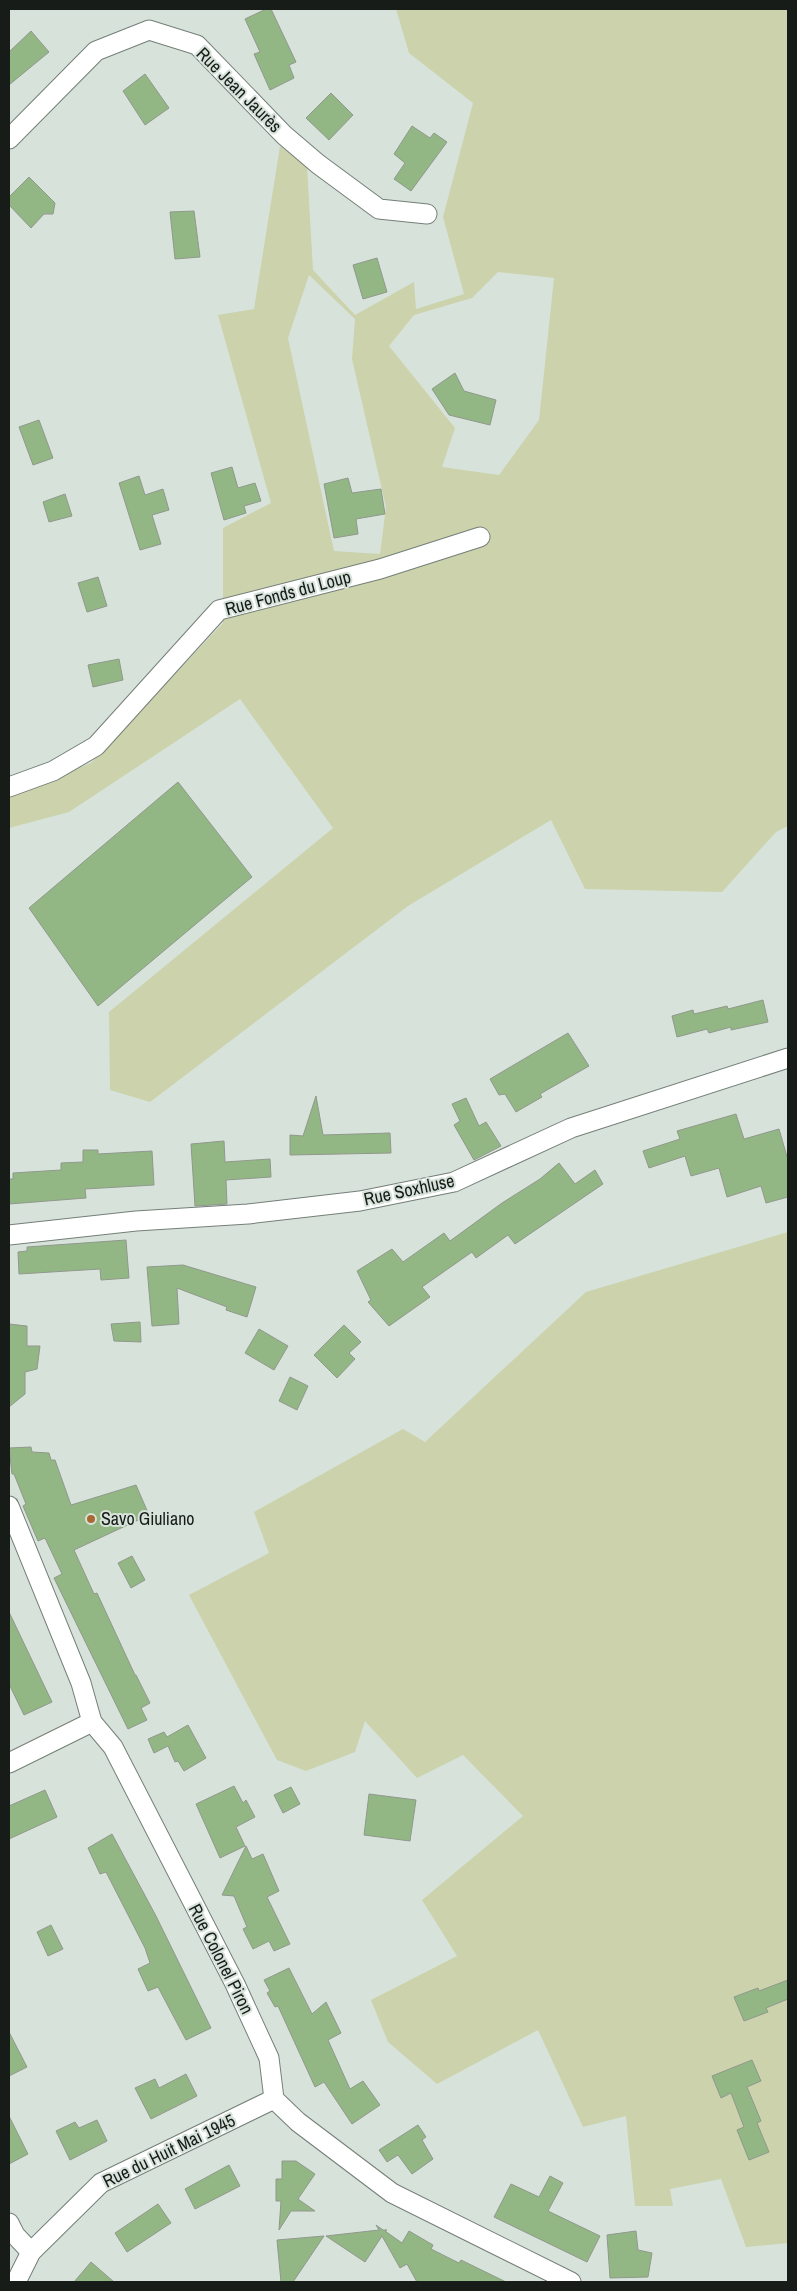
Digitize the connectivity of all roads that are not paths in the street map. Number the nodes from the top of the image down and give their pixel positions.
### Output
1 (9, 139) edge
2 (427, 214) dead end
3 (480, 537) dead end
4 (9, 787) edge
5 (788, 1058) edge
6 (9, 1235) edge
7 (9, 1506) edge
8 (92, 1722) junction
9 (9, 1763) edge
10 (274, 2099) junction
11 (9, 2223) edge
12 (31, 2252) junction
13 (16, 2282) edge
14 (571, 2282) edge

1 - 2 street, Rue Jean Jaurès
3 - 4 street, Rue Fonds du Loup
5 - 6 street, Rue Soxhluse
7 - 8 street, Rue Colonel Piron
8 - 9 street
8 - 10 street, Rue Colonel Piron
10 - 12 street, Rue du Huit Mai 1945
10 - 14 street
11 - 12 street
12 - 13 street, Rue du Huit Mai 1945

